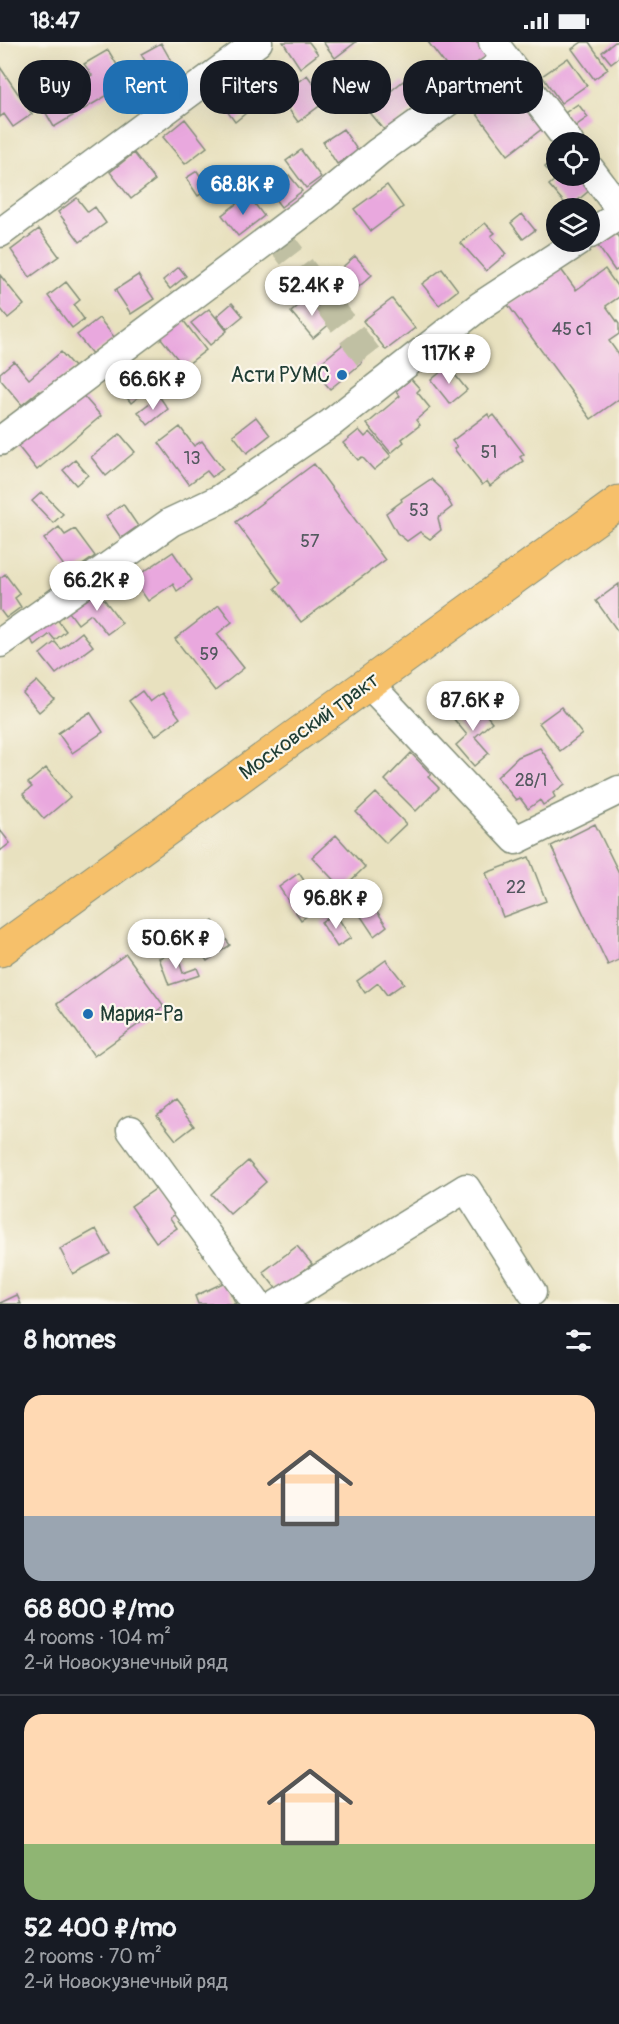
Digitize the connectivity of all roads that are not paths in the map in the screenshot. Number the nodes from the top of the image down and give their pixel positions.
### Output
1 (258, 42) edge
2 (500, 51) edge
3 (561, 132) edge
4 (600, 182) edge
5 (619, 208) edge
6 (619, 214) edge
7 (600, 227) edge
8 (0, 233) edge
9 (563, 252) edge
10 (0, 441) edge
11 (619, 502) edge
12 (0, 643) edge
13 (368, 683) junction
14 (619, 790) edge
15 (0, 950) edge
16 (131, 1130) dead end
17 (532, 1292) dead end
18 (257, 1304) edge
19 (278, 1304) edge

1 - 8 street
2 - 3 street
2 - 10 street
4 - 5 street
6 - 7 street
9 - 12 street
11 - 13 main road, Московский тракт
13 - 14 street
13 - 15 main road, Московский тракт
16 - 18 street
17 - 19 street

